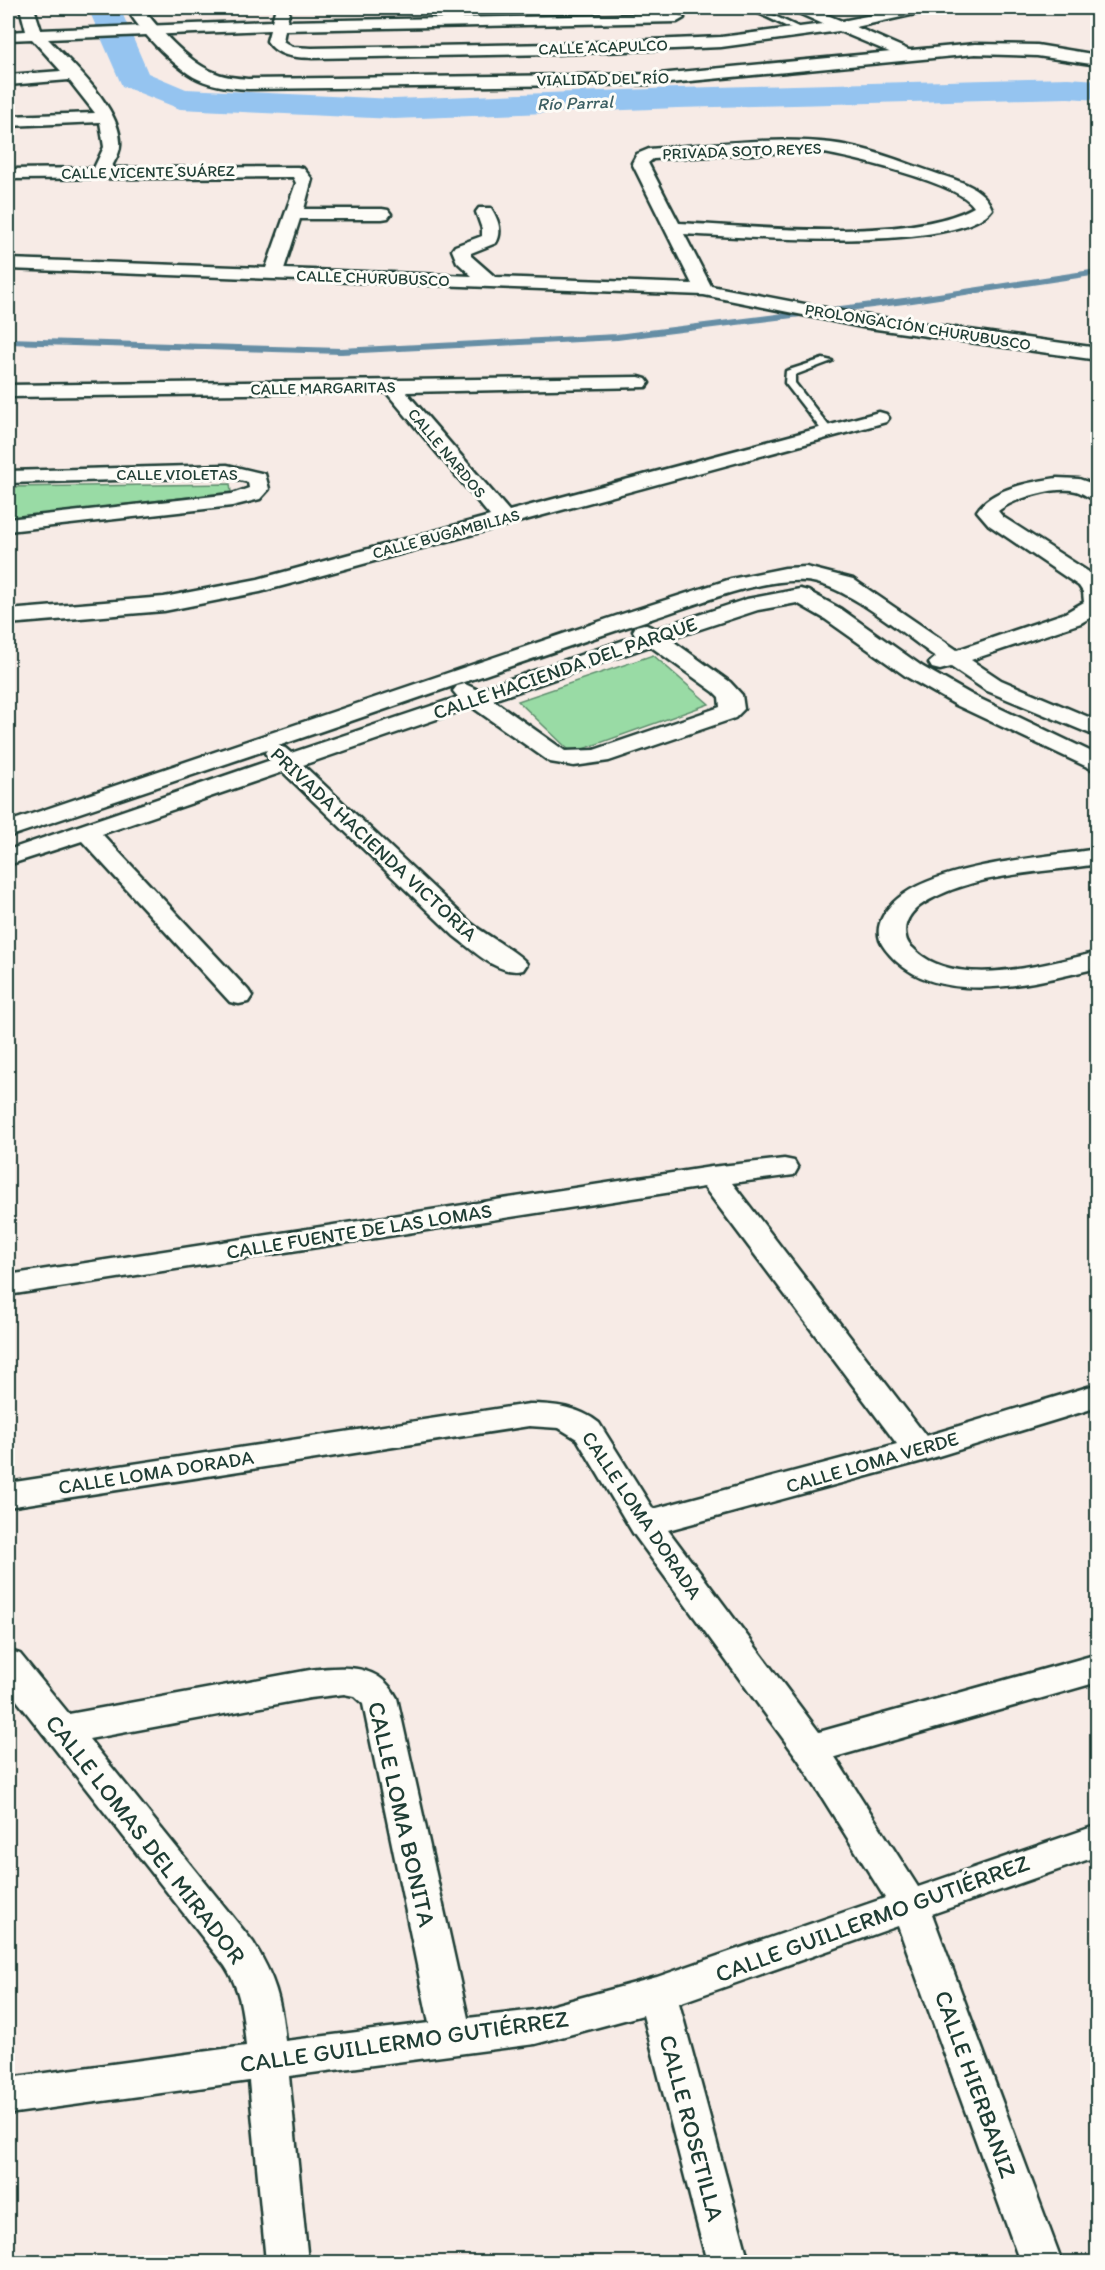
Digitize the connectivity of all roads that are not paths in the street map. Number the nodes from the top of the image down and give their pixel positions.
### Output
1 (27, 8) edge
2 (135, 8) edge
3 (225, 8) edge
4 (284, 8) edge
5 (752, 8) edge
6 (799, 8) edge
7 (924, 8) edge
8 (675, 13) edge
9 (280, 25) junction
10 (233, 26) junction
11 (841, 26) junction
12 (153, 29) junction
13 (805, 32) junction
14 (35, 34) junction
15 (8, 36) edge
16 (683, 44) junction
17 (906, 54) junction
18 (1098, 60) edge
19 (73, 75) junction
20 (8, 80) edge
21 (107, 117) junction
22 (8, 121) edge
23 (101, 172) junction
24 (8, 174) edge
25 (486, 212) dead end
26 (292, 214) junction
27 (382, 214) dead end
28 (671, 228) junction
29 (8, 264) edge
30 (273, 275) junction
31 (490, 282) junction
32 (704, 290) junction
33 (738, 298) joint
34 (1098, 354) edge
35 (827, 361) dead end
36 (639, 383) dead end
37 (392, 387) junction
38 (8, 391) edge
39 (879, 418) dead end
40 (827, 430) junction
41 (8, 477) edge
42 (1098, 495) edge
43 (502, 519) junction
44 (8, 525) edge
45 (806, 577) junction
46 (1092, 579) edge
47 (8, 617) edge
48 (627, 620) junction
49 (654, 639) junction
50 (952, 659) junction
51 (915, 672) junction
52 (452, 681) junction
53 (475, 699) junction
54 (1096, 728) edge
55 (264, 741) junction
56 (1060, 745) junction
57 (289, 763) junction
58 (1098, 765) edge
59 (8, 830) edge
60 (86, 831) junction
61 (1098, 856) edge
62 (8, 858) edge
63 (1098, 960) edge
64 (514, 964) dead end
65 (239, 996) dead end
66 (784, 1168) dead end
67 (711, 1176) junction
68 (8, 1285) edge
69 (1098, 1395) edge
70 (919, 1450) junction
71 (8, 1495) edge
72 (645, 1524) junction
73 (8, 1664) edge
74 (1098, 1668) edge
75 (60, 1730) junction
76 (811, 1749) junction
77 (1098, 1839) edge
78 (910, 1906) junction
79 (657, 1994) junction
80 (452, 2037) junction
81 (266, 2061) junction
82 (8, 2097) edge
83 (287, 2262) edge
84 (728, 2262) edge
85 (1041, 2262) edge

1 - 14 street
2 - 12 main road, VIALIDAD DEL RÍO
3 - 10 street
4 - 9 street
5 - 13 lane
6 - 11 street
7 - 11 street, CALLE ACAPULCO
8 - 9 street
8 - 16 street
9 - 10 street
9 - 16 street, CALLE ACAPULCO
10 - 12 street
11 - 13 street, CALLE ACAPULCO
11 - 17 street
12 - 14 street
12 - 17 main road, VIALIDAD DEL RÍO
13 - 16 street, CALLE ACAPULCO
14 - 15 street
14 - 19 street
17 - 18 main road, VIALIDAD DEL RÍO
19 - 20 street
19 - 21 street
21 - 22 street
21 - 23 street
23 - 24 street, CALLE VICENTE SUÁREZ
23 - 26 street, CALLE VICENTE SUÁREZ
25 - 31 street
26 - 27 street
26 - 30 street
28 - 28 street, PRIVADA SOTO REYES
28 - 32 street, PRIVADA SOTO REYES
29 - 30 street, CALLE CHURUBUSCO
30 - 31 street, CALLE CHURUBUSCO
31 - 32 street, CALLE CHURUBUSCO
32 - 33 street, CALLE CHURUBUSCO
33 - 34 street, PROLONGACIÓN CHURUBUSCO
35 - 40 lane
36 - 37 street, CALLE MARGARITAS
37 - 38 street, CALLE MARGARITAS
37 - 43 street, CALLE NARDOS
39 - 40 street, CALLE BUGAMBILIAS
40 - 43 street, CALLE BUGAMBILIAS
41 - 44 street, CALLE VIOLETAS
42 - 46 street
43 - 47 street, CALLE BUGAMBILIAS
45 - 48 street, CALLE HACIENDA DEL PARQUE
45 - 49 street, CALLE HACIENDA DEL PARQUE
45 - 50 street, CALLE HACIENDA DEL PARQUE
45 - 51 street
46 - 50 street
48 - 49 street
48 - 52 street, CALLE HACIENDA DEL PARQUE
49 - 53 street, CALLE HACIENDA DEL PARQUE
49 - 53 street
50 - 51 street
50 - 54 street, CALLE HACIENDA DEL PARQUE
51 - 56 street
52 - 53 street
52 - 55 street, CALLE HACIENDA DEL PARQUE
53 - 57 street, CALLE HACIENDA DEL PARQUE
54 - 56 street
55 - 57 street, PRIVADA HACIENDA VICTORIA
55 - 59 street, CALLE HACIENDA DEL PARQUE
56 - 58 street
57 - 60 street, CALLE HACIENDA DEL PARQUE
57 - 64 street, PRIVADA HACIENDA VICTORIA
60 - 62 street, CALLE HACIENDA DEL PARQUE
60 - 65 street
61 - 63 street
66 - 67 street, CALLE FUENTE DE LAS LOMAS
67 - 68 street, CALLE FUENTE DE LAS LOMAS
67 - 70 street
69 - 70 street, CALLE LOMA VERDE
70 - 72 street, CALLE LOMA VERDE
71 - 72 street, CALLE LOMA DORADA
72 - 76 street, CALLE LOMA DORADA
73 - 75 street, CALLE LOMAS DEL MIRADOR
74 - 76 street
75 - 80 street, CALLE LOMA BONITA
75 - 81 street, CALLE LOMAS DEL MIRADOR
76 - 78 street, CALLE LOMA DORADA
77 - 78 street, CALLE GUILLERMO GUTIÉRREZ
78 - 79 street, CALLE GUILLERMO GUTIÉRREZ
78 - 85 street, CALLE HIERBANIZ
79 - 80 street, CALLE GUILLERMO GUTIÉRREZ
79 - 84 street, CALLE ROSETILLA
80 - 81 street, CALLE GUILLERMO GUTIÉRREZ
81 - 82 street, CALLE GUILLERMO GUTIÉRREZ
81 - 83 street, CALLE LOMAS DEL MIRADOR

